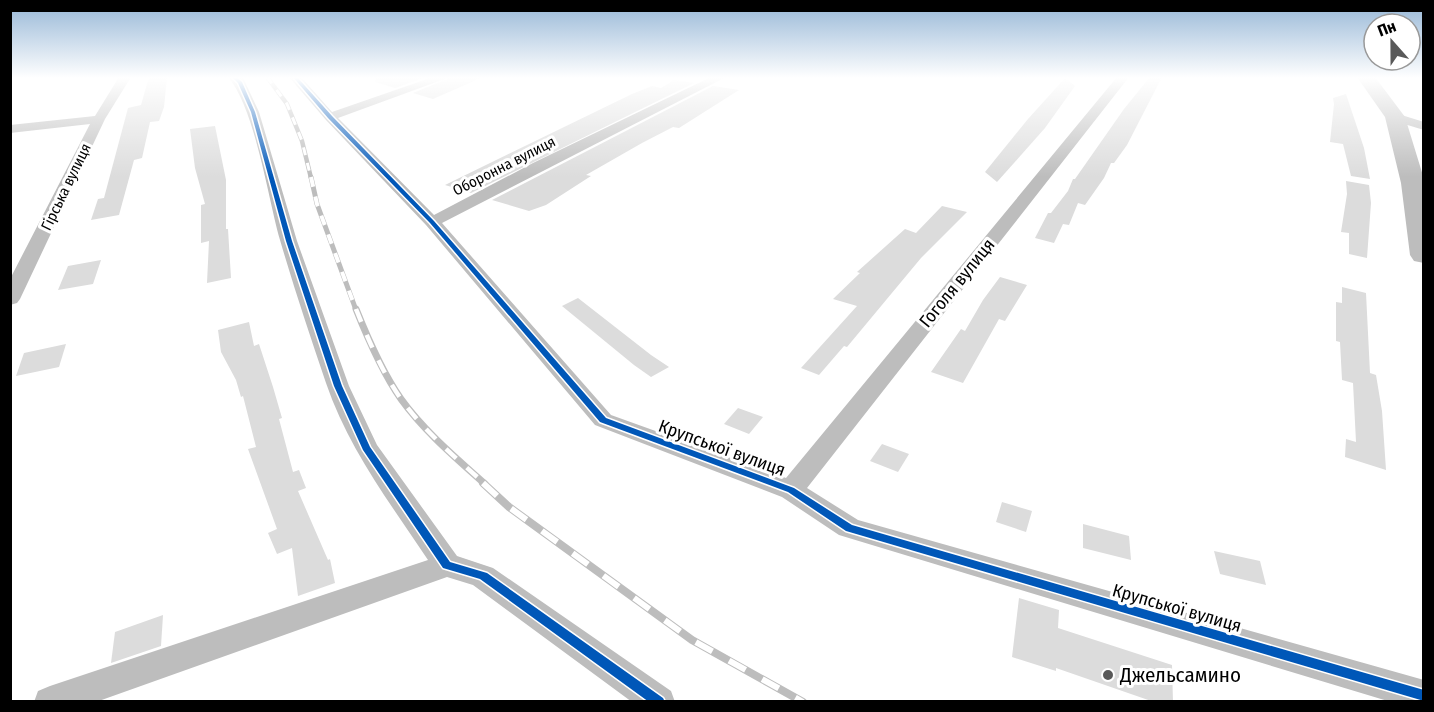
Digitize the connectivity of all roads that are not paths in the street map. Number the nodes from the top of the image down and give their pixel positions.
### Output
1 (104, 110) edge
2 (252, 110) edge
3 (324, 110) edge
4 (349, 110) edge
5 (652, 110) edge
6 (1096, 110) edge
7 (1390, 110) edge
8 (330, 117) junction
9 (1395, 117) junction
10 (99, 119) junction
11 (1424, 126) edge
12 (10, 129) edge
13 (432, 222) junction
14 (1424, 255) edge
15 (10, 299) edge
16 (791, 490) junction
17 (447, 565) junction
18 (1424, 696) edge
19 (50, 702) edge
20 (659, 702) edge

1 - 10 street, Гірська вулиця
2 - 17 street
3 - 8 street, Крупської вулиця
4 - 8 street
5 - 13 street, Оборонна вулиця
6 - 16 street, Гоголя вулиця
7 - 9 main road
8 - 13 street, Крупської вулиця
9 - 11 street
9 - 14 main road
10 - 12 street
10 - 15 street, Гірська вулиця
13 - 16 street, Крупської вулиця
16 - 18 street, Крупської вулиця
17 - 19 street
17 - 20 street

